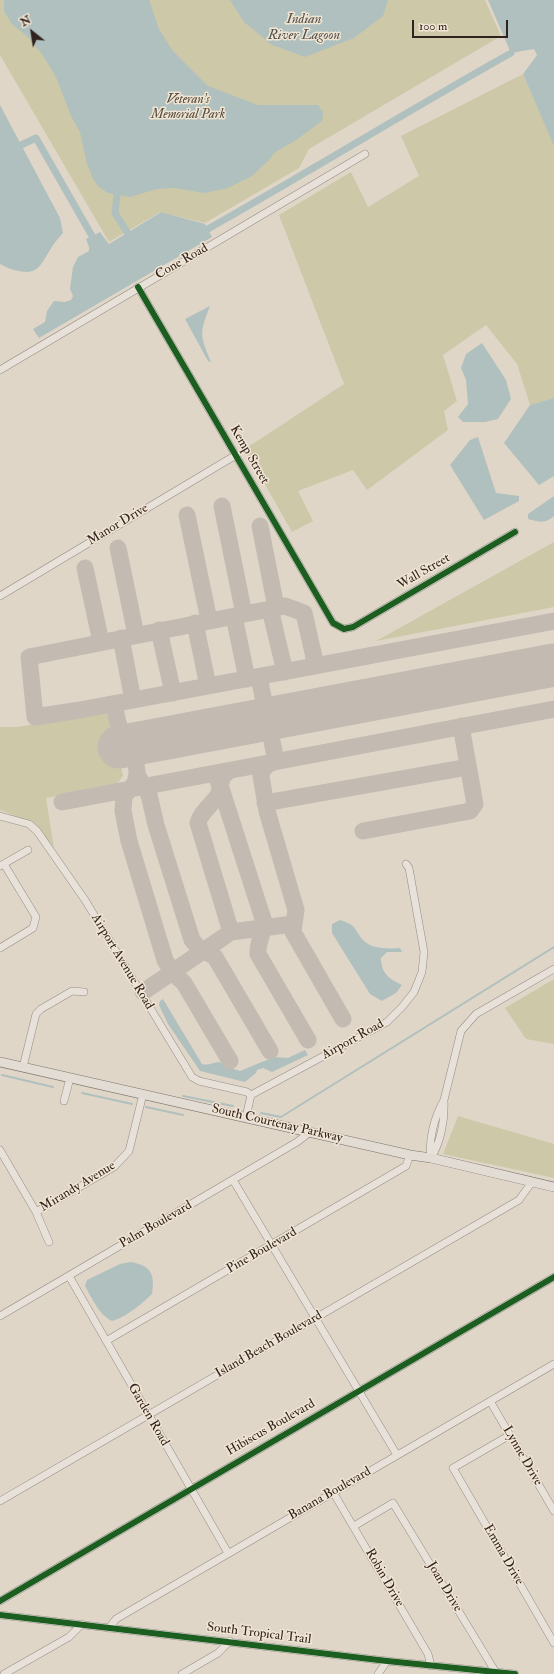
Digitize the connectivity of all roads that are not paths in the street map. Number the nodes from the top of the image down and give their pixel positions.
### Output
1 (365, 154) dead end
2 (138, 288) junction
3 (0, 370) edge
4 (236, 455) junction
5 (515, 532) dead end
6 (0, 596) edge
7 (344, 629) joint
8 (0, 816) edge
9 (28, 850) dead end
10 (406, 864) dead end
11 (2, 865) edge
12 (0, 948) edge
13 (554, 969) edge
14 (84, 992) dead end
15 (0, 1062) edge
16 (23, 1067) junction
17 (70, 1078) junction
18 (143, 1094) junction
19 (251, 1095) junction
20 (64, 1102) dead end
21 (246, 1117) junction
22 (310, 1132) junction
23 (0, 1150) edge
24 (410, 1155) junction
25 (431, 1158) junction
26 (233, 1180) junction
27 (532, 1182) junction
28 (554, 1187) edge
29 (36, 1212) junction
30 (50, 1242) dead end
31 (272, 1245) junction
32 (69, 1276) junction
33 (554, 1276) edge
34 (0, 1316) edge
35 (315, 1318) junction
36 (106, 1341) junction
37 (554, 1364) edge
38 (358, 1391) junction
39 (490, 1401) junction
40 (149, 1416) junction
41 (510, 1435) junction
42 (397, 1455) junction
43 (191, 1488) junction
44 (334, 1492) junction
45 (0, 1501) edge
46 (551, 1501) edge
47 (554, 1511) edge
48 (354, 1526) junction
49 (228, 1553) junction
50 (0, 1601) edge
51 (0, 1615) edge
52 (82, 1624) junction
53 (109, 1628) junction
54 (230, 1641) junction
55 (554, 1643) edge
56 (387, 1661) junction
57 (431, 1666) junction
58 (495, 1671) junction
59 (4, 1674) edge
60 (182, 1674) edge
61 (378, 1674) edge
62 (515, 1674) edge

1 - 2 street, Cone Road
2 - 3 street, Cone Road
2 - 4 street, Kemp Street
4 - 6 street, Manor Drive
4 - 7 street, Kemp Street
5 - 7 street, Wall Street
8 - 19 street, Airport Avenue Road
9 - 11 street
10 - 19 street, Airport Road
11 - 12 street
13 - 25 street
14 - 16 street
15 - 16 main road, South Courtenay Parkway
16 - 17 main road, South Courtenay Parkway
17 - 18 main road, South Courtenay Parkway
17 - 20 street
18 - 21 main road, South Courtenay Parkway
18 - 29 street, Mirandy Avenue
19 - 21 street
21 - 22 main road, South Courtenay Parkway
22 - 24 main road, South Courtenay Parkway
22 - 26 street, Palm Boulevard
23 - 29 street
24 - 25 main road, South Courtenay Parkway
24 - 31 street, Pine Boulevard
25 - 27 main road, South Courtenay Parkway
26 - 31 street
26 - 32 street, Palm Boulevard
27 - 28 main road, South Courtenay Parkway
27 - 35 street, Island Beach Boulevard
29 - 30 street
31 - 35 street
31 - 36 street, Pine Boulevard
32 - 34 street, Palm Boulevard
32 - 36 street, Garden Road
33 - 38 street, Hibiscus Boulevard
35 - 38 street
35 - 40 street, Island Beach Boulevard
36 - 40 street, Garden Road
37 - 39 street, Banana Boulevard
38 - 42 street
38 - 43 street, Hibiscus Boulevard
39 - 41 street, Lynne Drive
39 - 42 street, Banana Boulevard
40 - 43 street, Garden Road
40 - 45 street, Island Beach Boulevard
41 - 46 street, Lynne Drive
41 - 55 street, Emma Drive
42 - 44 street, Banana Boulevard
43 - 49 street, Garden Road
43 - 50 street, Hibiscus Boulevard
44 - 48 street, Robin Drive
44 - 49 street, Banana Boulevard
46 - 47 street, Lynne Drive
48 - 57 street, Robin Drive
48 - 58 street, Joan Drive
49 - 53 street, Banana Boulevard
51 - 52 street, South Tropical Trail
52 - 53 street, South Tropical Trail
52 - 59 street
53 - 54 street, South Tropical Trail
54 - 56 street, South Tropical Trail
54 - 60 street
56 - 57 street, South Tropical Trail
56 - 61 street
57 - 58 street, South Tropical Trail
58 - 62 street, South Tropical Trail

